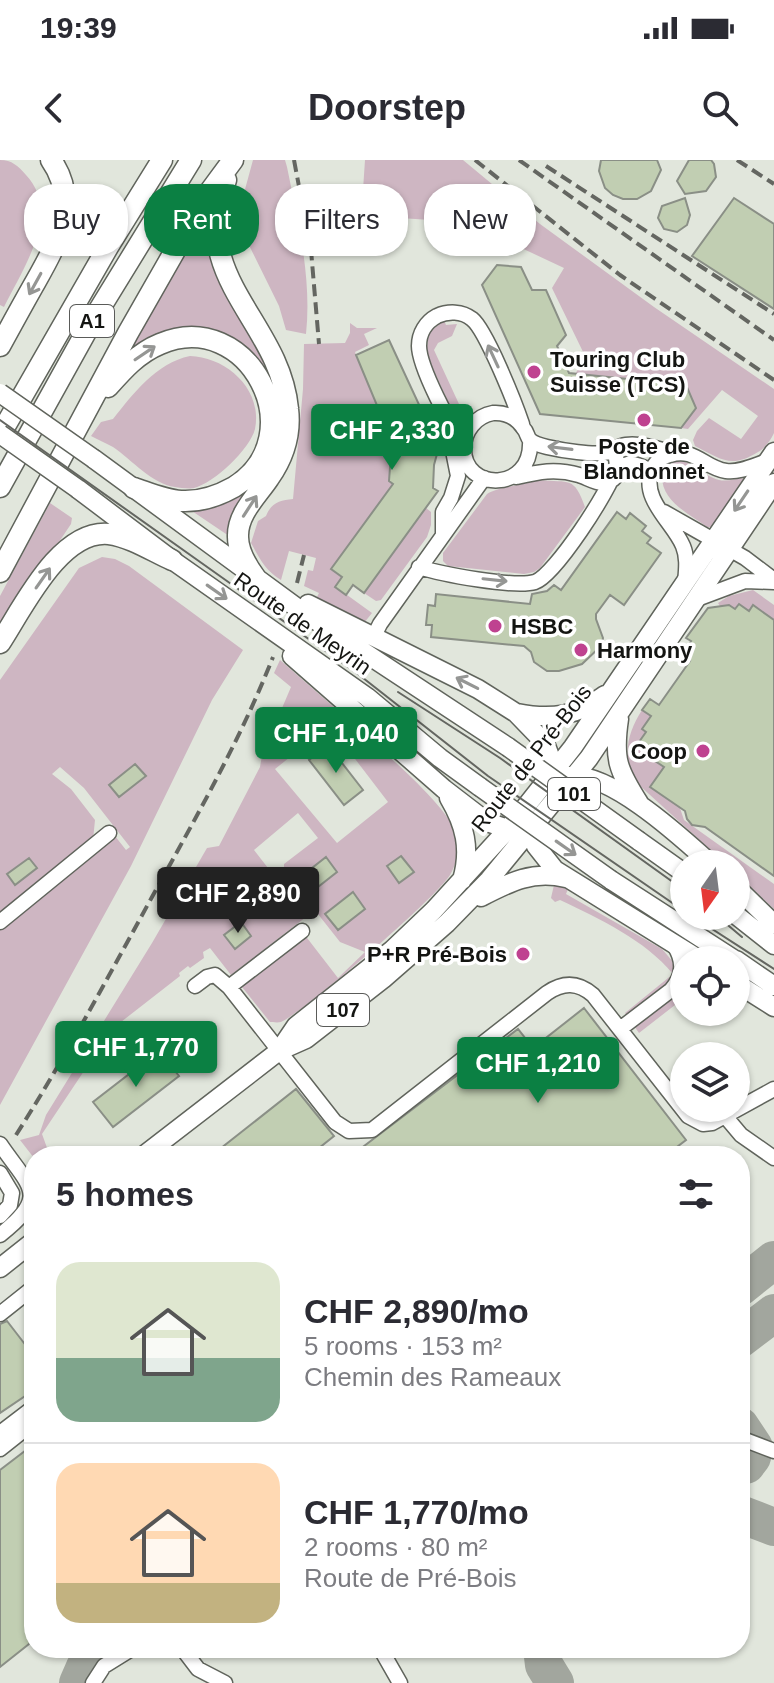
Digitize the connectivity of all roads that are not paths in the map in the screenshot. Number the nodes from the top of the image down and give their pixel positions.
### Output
1 (51, 160) edge
2 (146, 160) edge
3 (162, 160) edge
4 (191, 160) edge
5 (234, 160) edge
6 (95, 269) junction
7 (0, 346) edge
8 (0, 393) edge
9 (89, 407) junction
10 (454, 431) junction
11 (527, 434) junction
12 (0, 435) edge
13 (464, 446) junction
14 (613, 450) junction
15 (674, 453) junction
16 (771, 456) edge
17 (651, 471) junction
18 (513, 477) junction
19 (484, 478) junction
20 (611, 480) junction
21 (774, 483) edge
22 (0, 487) edge
23 (134, 488) junction
24 (660, 510) junction
25 (443, 533) junction
26 (721, 546) junction
27 (172, 560) junction
28 (419, 567) junction
29 (0, 572) edge
30 (255, 577) junction
31 (774, 581) edge
32 (685, 583) junction
33 (274, 590) junction
34 (697, 599) junction
35 (262, 625) junction
36 (374, 636) junction
37 (0, 643) edge
38 (614, 688) junction
39 (516, 713) junction
40 (619, 715) junction
41 (575, 775) junction
42 (444, 789) junction
43 (542, 802) junction
44 (641, 806) junction
45 (508, 829) junction
46 (109, 833) dead end
47 (694, 850) edge
48 (670, 863) edge
49 (567, 878) junction
50 (461, 883) junction
51 (750, 901) edge
52 (464, 906) junction
53 (0, 922) edge
54 (774, 924) edge
55 (750, 926) edge
56 (302, 931) dead end
57 (674, 945) joint
58 (774, 945) edge
59 (714, 946) edge
60 (750, 970) edge
61 (195, 986) dead end
62 (774, 986) edge
63 (229, 987) junction
64 (750, 992) edge
65 (774, 1007) edge
66 (620, 1029) junction
67 (279, 1051) junction
68 (774, 1089) edge
69 (670, 1093) edge
70 (750, 1102) edge
71 (730, 1122) edge
72 (156, 1146) edge
73 (2, 1153) edge
74 (774, 1158) edge
75 (0, 1173) edge
76 (24, 1178) edge
77 (24, 1213) edge
78 (0, 1216) edge
79 (0, 1235) edge
80 (24, 1249) edge
81 (0, 1268) edge
82 (24, 1295) edge
83 (0, 1314) edge
84 (24, 1415) edge
85 (24, 1430) edge
86 (0, 1433) edge
87 (750, 1442) edge
88 (0, 1449) edge
89 (774, 1451) edge
90 (117, 1658) edge
91 (190, 1658) edge
92 (386, 1658) edge
93 (93, 1683) edge
94 (225, 1683) edge
95 (400, 1683) edge

1 -> 7 highway
2 - 6 highway
3 - 6 highway, A1
4 - 22 highway, A1
5 - 9 highway
30 -> 5 highway
6 - 12 highway, A1
8 - 23 main road, Route de Meyrin / 101, bridge
9 -> 23 highway
9 - 29 highway
11 -> 10 street
10 - 13 street
10 - 25 street
11 - 13 street
14 -> 11 street
11 - 18 street
12 - 27 main road, Route de Meyrin / 101, bridge
13 - 19 street
14 - 15 street
14 - 20 street
15 - 16 street
15 - 17 street
16 -> 26 main road, Route de Pré-Bois / 107
17 - 20 street
17 - 24 street
18 - 19 street
18 - 20 street
19 - 25 street
28 -> 20 street
21 - 26 main road, Route de Pré-Bois / 107
23 - 30 main road, Route de Meyrin / 101
24 - 26 street
24 - 32 street
25 - 28 street
26 - 31 street
26 - 32 main road, Route de Pré-Bois / 107
26 - 34 main road, Route de Pré-Bois / 107
27 -> 35 main road, Route de Meyrin / 101
37 -> 27 highway
28 - 36 street
30 - 33 main road, Route de Meyrin / 101
31 - 34 street
32 - 38 main road, Route de Pré-Bois / 107
33 - 36 main road
33 - 48 main road, Route de Meyrin / 101, bridge
34 - 40 main road, Route de Pré-Bois / 107
35 - 42 main road
35 -> 59 main road, Route de Meyrin / 101, bridge
39 -> 36 main road
38 - 39 main road
38 - 43 main road, Route de Pré-Bois / 107
39 - 43 main road
40 - 41 main road, Route de Pré-Bois / 107
40 - 44 main road
41 - 43 main road, Route de Pré-Bois / 107
41 - 43 main road
41 - 44 main road
42 - 45 main road
42 - 50 main road
43 - 45 main road, Route de Pré-Bois / 107
43 - 45 main road
43 - 49 main road
43 - 52 main road, Route de Pré-Bois / 107
44 - 47 main road
45 - 50 main road, Route de Pré-Bois / 107
46 - 53 street
49 - 52 main road
49 - 57 main road
50 - 67 main road, Route de Pré-Bois / 107
51 - 54 main road
52 - 67 main road, Route de Pré-Bois / 107
55 - 58 main road
56 - 63 street
57 - 66 street
60 - 62 main road, Route de Meyrin / 101
61 - 63 street
63 - 67 street
64 - 65 main road
66 - 67 street
66 - 69 street
67 - 72 main road, Route de Pré-Bois / 107
68 - 70 street
71 - 74 street
73 - 76 street
75 - 78 street
77 - 79 street
80 - 81 main road
82 - 83 street
84 - 86 street
85 - 88 street
87 - 89 street
90 - 93 street
91 - 94 street
92 - 95 street

